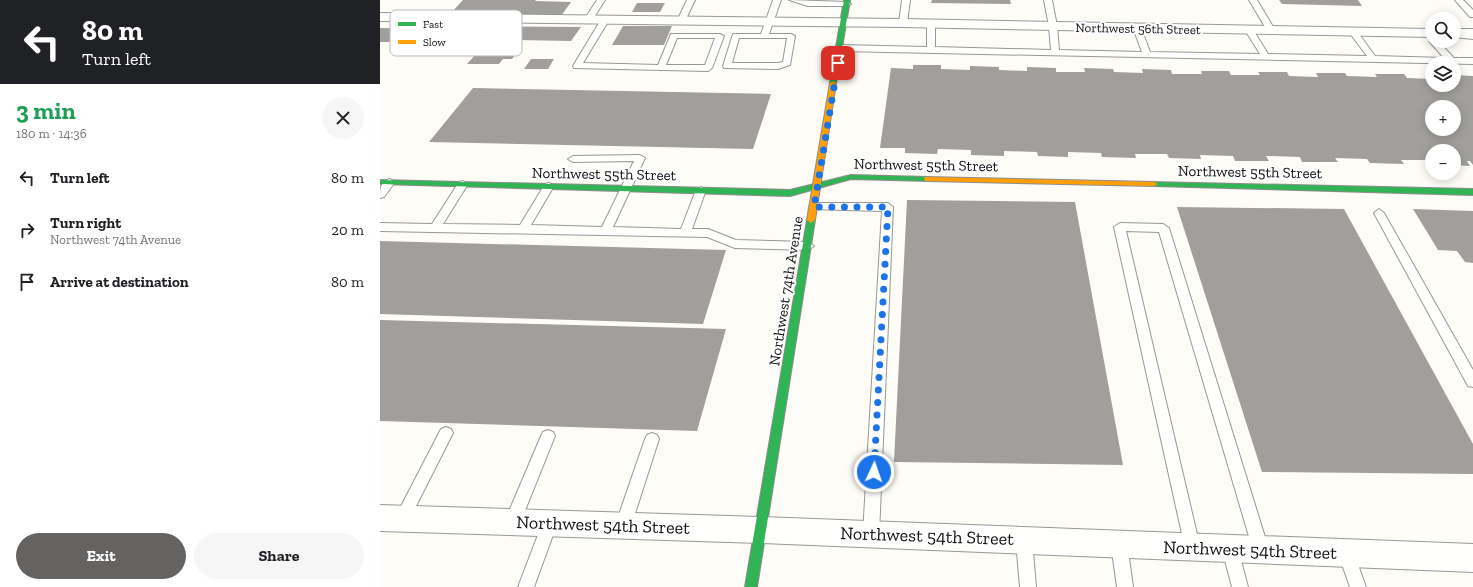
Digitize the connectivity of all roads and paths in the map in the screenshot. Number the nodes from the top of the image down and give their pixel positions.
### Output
1 (601, 0) edge
2 (691, 0) edge
3 (777, 0) edge
4 (793, 0) edge
5 (906, 0) edge
6 (1048, 0) edge
7 (1252, 0) edge
8 (1459, 0) edge
9 (847, 2) edge
10 (1473, 15) edge
11 (380, 16) edge
12 (390, 16) edge
13 (522, 19) edge
14 (588, 20) junction
15 (605, 20) junction
16 (681, 21) junction
17 (770, 22) junction
18 (844, 23) junction
19 (903, 23) junction
20 (931, 24) junction
21 (1053, 26) junction
22 (1137, 28) junction
23 (1249, 30) junction
24 (1271, 30) junction
25 (1353, 32) junction
26 (1461, 33) edge
27 (1473, 34) edge
28 (764, 36) junction
29 (1425, 37) edge
30 (840, 48) junction
31 (1441, 48) edge
32 (931, 49) junction
33 (1055, 52) junction
34 (1146, 54) junction
35 (1265, 56) junction
36 (1448, 56) edge
37 (1373, 59) junction
38 (1425, 60) edge
39 (1461, 60) edge
40 (1473, 61) edge
41 (661, 67) junction
42 (573, 159) dead end
43 (385, 182) edge
44 (463, 184) junction
45 (818, 184) junction
46 (549, 186) junction
47 (627, 188) junction
48 (701, 190) junction
49 (1473, 192) edge
50 (380, 195) edge
51 (814, 207) junction
52 (1379, 213) dead end
53 (380, 227) edge
54 (435, 228) junction
55 (523, 229) junction
56 (606, 231) junction
57 (685, 232) junction
58 (808, 246) junction
59 (1473, 382) edge
60 (446, 433) dead end
61 (548, 436) dead end
62 (652, 439) dead end
63 (391, 518) edge
64 (512, 523) junction
65 (549, 524) junction
66 (623, 526) junction
67 (760, 530) junction
68 (871, 534) junction
69 (1024, 540) junction
70 (1119, 544) junction
71 (1192, 548) junction
72 (1230, 549) junction
73 (1261, 550) junction
74 (1346, 553) junction
75 (1473, 558) edge
76 (526, 587) edge
77 (751, 587) edge
78 (1028, 587) edge
79 (1125, 587) edge
80 (1240, 587) edge
81 (1358, 587) edge

1 - 14 lane
2 - 16 lane
3 - 17 lane
4 - 9 lane
5 - 19 lane
6 - 21 lane
7 - 24 lane
8 - 10 lane
9 - 18 street, Northwest 74th Avenue
11 - 12 street, Northwest 56th Street
13 - 14 street, Northwest 56th Street
14 - 15 street, Northwest 56th Street
15 - 16 street, Northwest 56th Street
15 - 41 lane
16 - 17 street, Northwest 56th Street
17 - 18 street, Northwest 56th Street
17 - 28 lane
18 - 19 street, Northwest 56th Street
18 - 30 street, Northwest 74th Avenue
19 - 20 street, Northwest 56th Street
20 - 21 street, Northwest 56th Street
20 - 32 lane
21 - 22 street, Northwest 56th Street
21 - 33 lane
22 - 23 street, Northwest 56th Street
22 - 34 lane
23 - 24 street, Northwest 56th Street
23 - 35 lane
24 - 25 street, Northwest 56th Street
25 - 29 street, Northwest 56th Street
25 - 37 lane
26 - 27 street
28 - 28 lane
30 - 32 lane
30 - 45 street, Northwest 74th Avenue
31 - 36 lane
32 - 33 lane
33 - 34 lane
34 - 35 lane
35 - 37 lane
37 - 38 lane
39 - 40 lane
41 - 41 lane
42 - 47 lane
43 - 44 street, Northwest 55th Street
43 - 50 lane
44 - 46 street, Northwest 55th Street
44 - 54 lane
45 - 48 street, Northwest 55th Street
45 - 49 street, Northwest 55th Street
45 - 51 street, Northwest 74th Avenue
46 - 47 street, Northwest 55th Street
46 - 55 lane
47 - 48 street, Northwest 55th Street
47 - 56 lane
48 - 57 lane
51 - 58 street, Northwest 74th Avenue
51 - 68 lane
52 - 59 lane
53 - 54 lane
54 - 55 lane
55 - 56 lane
56 - 57 lane
57 - 58 lane
58 - 67 street, Northwest 74th Avenue
60 - 63 lane
61 - 64 lane
62 - 66 lane
63 - 64 street, Northwest 54th Street
64 - 65 street, Northwest 54th Street
65 - 66 street, Northwest 54th Street
65 - 76 lane
66 - 67 street, Northwest 54th Street
67 - 68 street, Northwest 54th Street
67 - 77 street, Northwest 74th Avenue
68 - 69 street, Northwest 54th Street
69 - 70 street, Northwest 54th Street
69 - 78 lane
70 - 71 street, Northwest 54th Street
70 - 79 lane
71 - 72 street, Northwest 54th Street
71 - 73 lane
72 - 73 street, Northwest 54th Street
72 - 80 lane
73 - 74 street, Northwest 54th Street
74 - 75 street, Northwest 54th Street
74 - 81 lane

